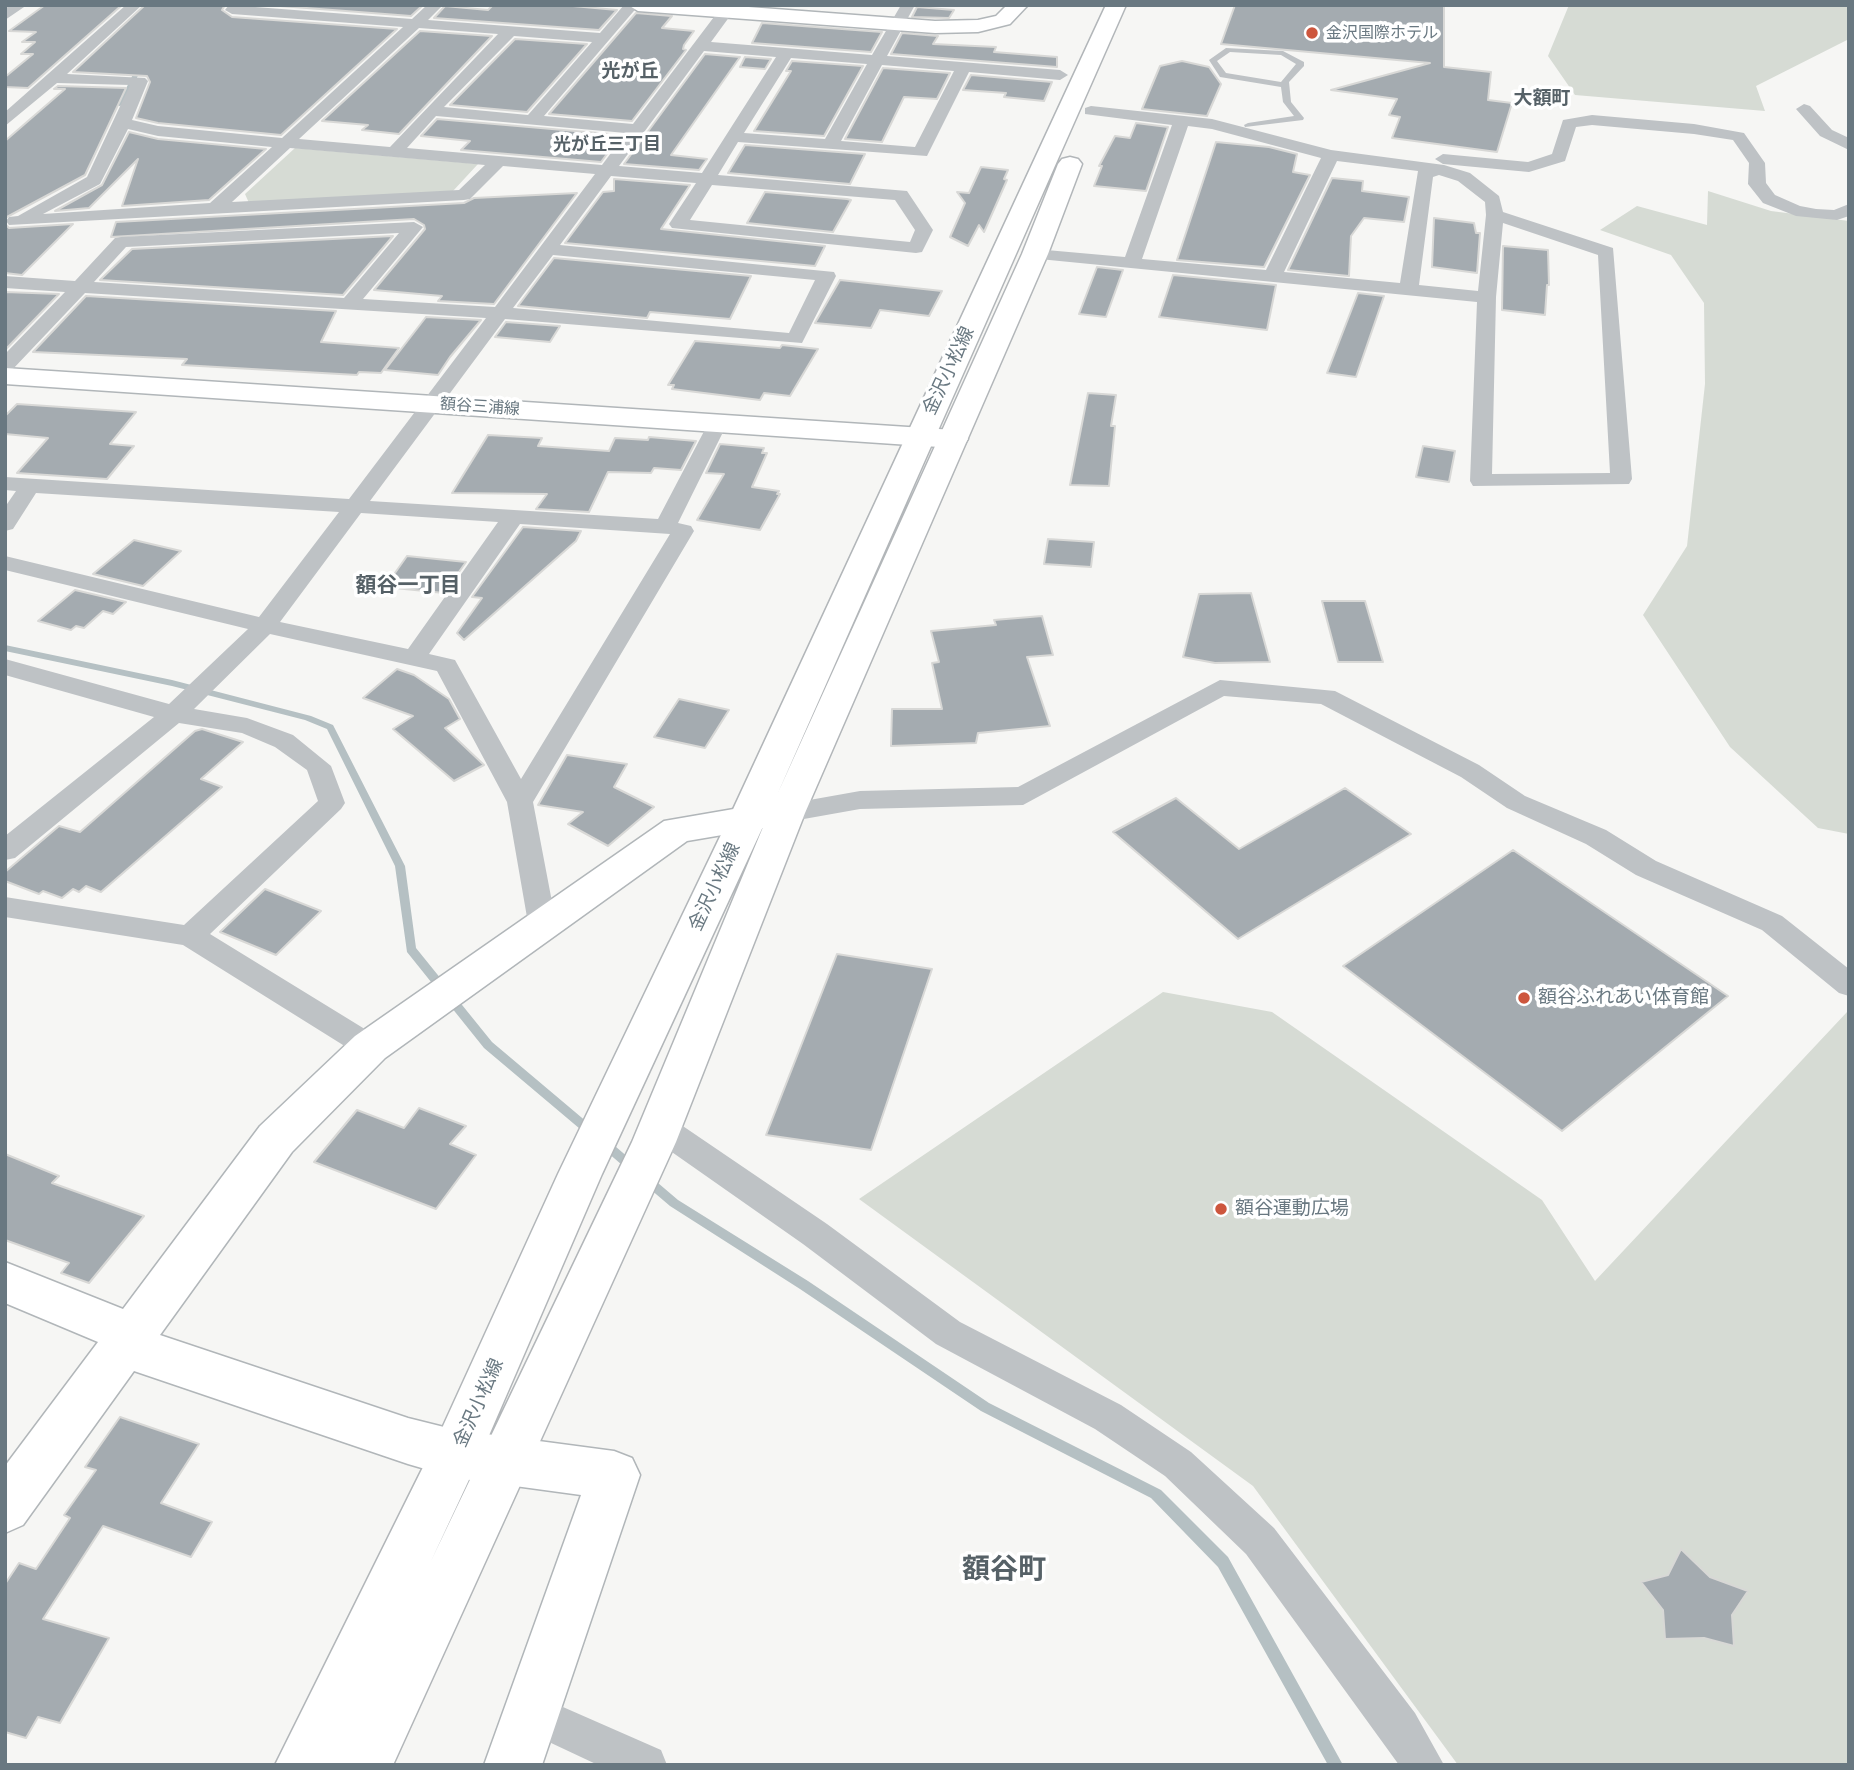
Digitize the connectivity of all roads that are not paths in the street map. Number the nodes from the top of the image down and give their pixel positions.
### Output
1 (20, 5) edge
2 (135, 5) edge
3 (238, 5) edge
4 (436, 5) edge
5 (632, 5) edge
6 (638, 5) edge
7 (908, 5) edge
8 (1018, 5) edge
9 (1116, 5) edge
10 (1140, 5) edge
11 (729, 8) edge
12 (5, 16) edge
13 (898, 24) junction
14 (414, 26) junction
15 (509, 32) junction
16 (604, 38) junction
17 (700, 46) junction
18 (786, 53) junction
19 (877, 59) junction
20 (964, 67) junction
21 (1060, 75) dead end
22 (55, 78) junction
23 (1285, 85) junction
24 (1093, 107) junction
25 (1804, 109) dead end
26 (432, 111) junction
27 (533, 119) junction
28 (5, 121) edge
29 (1181, 122) junction
30 (123, 123) junction
31 (1248, 125) junction
32 (635, 129) junction
33 (734, 137) junction
34 (284, 143) junction
35 (830, 145) junction
36 (1849, 145) edge
37 (394, 152) junction
38 (1331, 155) junction
39 (499, 161) junction
40 (1438, 169) junction
41 (608, 170) junction
42 (707, 180) junction
43 (215, 208) junction
44 (1849, 209) edge
45 (1495, 215) junction
46 (10, 224) edge
47 (546, 249) junction
48 (1035, 254) junction
49 (1132, 262) junction
50 (1273, 275) junction
51 (5, 282) edge
52 (80, 287) junction
53 (1409, 289) junction
54 (1487, 297) junction
55 (349, 304) junction
56 (502, 313) junction
57 (5, 366) edge
58 (5, 376) edge
59 (430, 404) junction
60 (718, 422) junction
61 (919, 435) junction
62 (954, 439) junction
63 (5, 483) edge
64 (30, 486) junction
65 (352, 506) junction
66 (514, 516) junction
67 (5, 524) edge
68 (665, 526) junction
69 (5, 563) edge
70 (265, 626) junction
71 (414, 658) junction
72 (5, 667) edge
73 (179, 709) junction
74 (520, 802) junction
75 (787, 813) junction
76 (748, 818) junction
77 (5, 850) edge
78 (5, 907) edge
79 (542, 923) junction
80 (190, 936) junction
81 (1849, 985) edge
82 (384, 1036) junction
83 (657, 1135) junction
84 (5, 1282) edge
85 (132, 1334) junction
86 (480, 1457) junction
87 (5, 1508) edge
88 (531, 1713) junction
89 (304, 1765) edge
90 (363, 1765) edge
91 (513, 1765) edge
92 (646, 1765) edge
93 (1423, 1765) edge

1 - 12 street
2 - 22 street
3 - 14 street
4 - 14 street
5 - 16 street
6 - 11 main road
7 - 13 street
8 - 13 main road
9 - 61 main road, 金沢小松線
10 - 24 main road, 金沢小松線
11 - 13 main road
11 - 17 street
13 - 19 street
14 - 15 street
14 - 34 street
15 - 16 street
15 - 26 street
16 - 27 street
17 - 18 street
17 - 32 street
18 - 19 street
18 - 33 street
19 - 20 street
19 - 35 street
20 - 21 street
20 - 35 street
22 - 28 street
22 - 30 street
23 - 23 lane
23 - 31 lane
24 - 29 street
24 - 31 street
24 - 48 main road, 金沢小松線
25 - 36 street
26 - 27 street
26 - 37 street
27 - 32 street
29 - 38 street
29 - 49 street
30 - 34 street
30 - 46 street
31 - 44 street
32 - 41 street
33 - 35 street
33 - 42 street
34 - 37 street
34 - 43 street
37 - 39 street
38 - 40 street
38 - 50 street
39 - 41 street
39 - 43 street
40 - 45 street
40 - 53 street
41 - 42 street
41 - 47 street
42 - 42 street
43 - 46 street
45 - 54 street
45 - 54 street
47 - 56 street
47 - 56 street
48 - 49 street
48 - 62 main road, 金沢小松線
49 - 50 street
50 - 53 street
51 - 52 street
52 - 55 street
52 - 55 street
52 - 57 street
53 - 54 street
55 - 56 street
56 - 59 street
58 - 59 main road, 額谷三浦線
59 - 60 main road, 額谷三浦線
59 - 65 street
60 - 61 main road, 額谷三浦線
60 - 68 street
61 - 62 main road, 額谷三浦線
61 - 76 main road, 金沢小松線
62 - 75 main road, 金沢小松線
63 - 64 street
64 - 65 street
64 - 67 street
65 - 66 street
65 - 70 street
66 - 68 street
66 - 71 street
68 - 74 street
69 - 70 street
70 - 71 street
70 - 73 street
71 - 74 street
72 - 73 street
73 - 77 street
73 - 80 street
74 - 79 street
75 - 76 main road
75 - 81 street
75 - 83 main road, 金沢小松線
76 - 79 main road
76 - 86 main road, 金沢小松線
78 - 80 street
79 - 82 main road
80 - 82 street
82 - 85 main road
83 - 86 main road, 金沢小松線
83 - 93 street
84 - 85 main road
85 - 86 main road
85 - 87 main road
86 - 88 main road
86 - 89 main road, 金沢小松線
86 - 90 main road, 金沢小松線
88 - 91 main road
88 - 92 street

